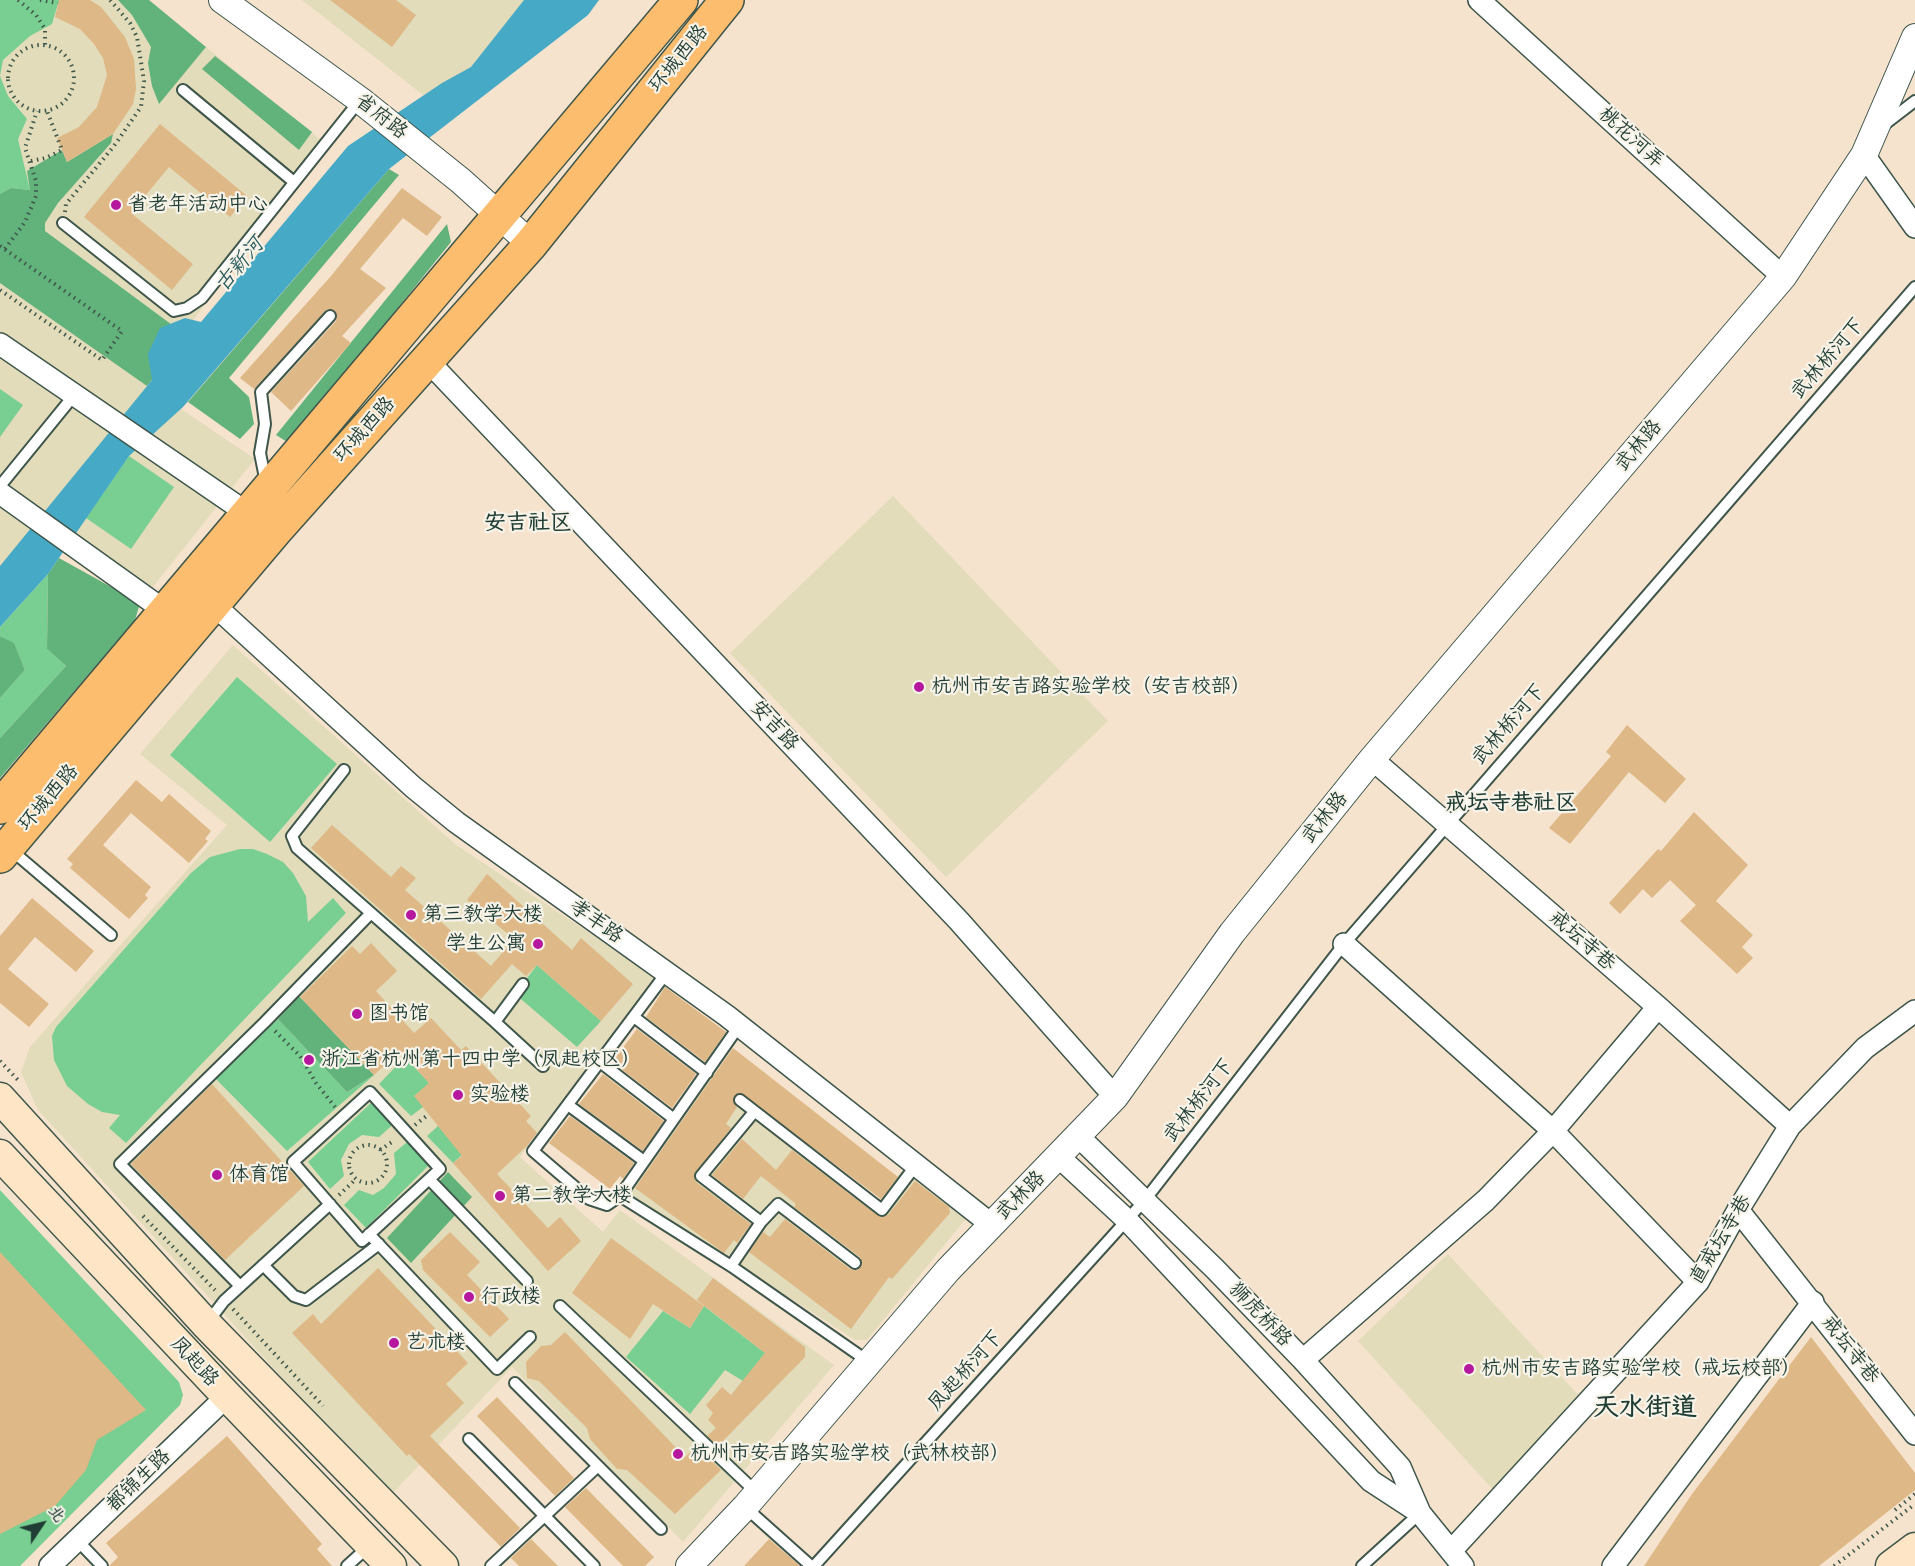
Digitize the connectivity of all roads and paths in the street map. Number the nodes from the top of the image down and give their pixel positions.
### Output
1 (18, 0) edge
2 (40, 0) edge
3 (110, 0) edge
4 (222, 0) edge
5 (681, 0) edge
6 (727, 0) edge
7 (1479, 0) edge
8 (58, 3) dead end
9 (1915, 37) edge
10 (45, 45) junction
11 (183, 90) dead end
12 (360, 100) junction
13 (1915, 100) edge
14 (37, 111) junction
15 (47, 111) junction
16 (1868, 144) junction
17 (31, 162) junction
18 (294, 183) junction
19 (500, 217) junction
20 (63, 223) joint
21 (1915, 227) edge
22 (531, 244) junction
23 (2, 247) edge
24 (1783, 277) junction
25 (1915, 287) edge
26 (0, 290) edge
27 (330, 315) dead end
28 (0, 344) edge
29 (428, 360) junction
30 (75, 394) junction
31 (0, 486) edge
32 (0, 493) edge
33 (257, 501) junction
34 (213, 604) junction
35 (165, 611) junction
36 (1372, 759) junction
37 (344, 770) dead end
38 (0, 807) edge
39 (1447, 824) junction
40 (4, 852) edge
41 (370, 914) junction
42 (111, 934) dead end
43 (1344, 944) junction
44 (667, 972) junction
45 (523, 984) dead end
46 (1658, 1007) junction
47 (1915, 1011) edge
48 (634, 1017) junction
49 (265, 1022) junction
50 (495, 1022) junction
51 (739, 1026) junction
52 (600, 1062) junction
53 (543, 1066) dead end
54 (707, 1073) junction
55 (1115, 1097) junction
56 (0, 1098) edge
57 (740, 1100) dead end
58 (568, 1105) junction
59 (754, 1112) junction
60 (345, 1115) junction
61 (674, 1119) junction
62 (1790, 1126) junction
63 (1553, 1131) junction
64 (1077, 1135) junction
65 (0, 1155) edge
66 (1059, 1157) junction
67 (644, 1161) junction
68 (916, 1165) junction
69 (356, 1179) junction
70 (429, 1179) junction
71 (620, 1197) junction
72 (1145, 1200) junction
73 (330, 1204) junction
74 (1738, 1210) junction
75 (1127, 1220) junction
76 (761, 1222) junction
77 (992, 1225) junction
78 (369, 1234) junction
79 (379, 1244) junction
80 (855, 1263) dead end
81 (263, 1265) junction
82 (731, 1266) junction
83 (527, 1281) dead end
84 (1698, 1282) junction
85 (240, 1287) junction
86 (1813, 1302) junction
87 (560, 1306) dead end
88 (206, 1324) junction
89 (531, 1337) dead end
90 (1303, 1360) junction
91 (869, 1362) junction
92 (515, 1383) dead end
93 (227, 1396) junction
94 (1915, 1434) edge
95 (469, 1439) dead end
96 (598, 1466) junction
97 (1915, 1494) edge
98 (751, 1500) junction
99 (1915, 1504) edge
100 (1895, 1510) dead end
101 (1420, 1512) junction
102 (545, 1516) junction
103 (661, 1529) dead end
104 (78, 1540) junction
105 (370, 1545) junction
106 (1915, 1548) edge
107 (1457, 1558) edge
108 (50, 1566) edge
109 (102, 1566) edge
110 (347, 1566) edge
111 (391, 1566) edge
112 (443, 1566) edge
113 (491, 1566) edge
114 (594, 1566) edge
115 (688, 1566) edge
116 (812, 1566) edge
117 (1362, 1566) edge
118 (1613, 1566) edge
119 (1833, 1566) edge
120 (1891, 1566) edge

1 - 10 path
2 - 8 path
3 - 20 path
4 - 12 street, 省府路
5 - 19 main road, 环城西路
6 - 22 main road, 环城西路
7 - 24 street, 桃花河弄
9 - 16 street, 武林路
10 - 14 path
10 - 15 path
11 - 18 lane
12 - 18 lane
12 - 19 street, 省府路
13 - 16 lane
14 - 15 path
14 - 17 path
15 - 17 path
16 - 21 street
16 - 24 street, 武林路
17 - 23 path
18 - 20 lane
19 - 22 street, 省府路
19 - 33 main road, 环城西路
22 - 29 main road, 环城西路
23 - 26 path
24 - 36 street, 武林路
25 - 39 lane, 武林桥河下
27 - 33 lane
28 - 30 street
29 - 34 main road, 环城西路
29 - 55 street, 安吉路
30 - 31 lane
30 - 33 street
32 - 35 street
33 - 35 main road, 环城西路
34 - 40 main road, 环城西路
34 - 44 street, 孝丰路
35 - 38 main road, 环城西路
36 - 39 street, 戒坛寺巷
36 - 55 street, 武林路
37 - 41 lane
39 - 43 lane, 武林桥河下
39 - 46 street, 戒坛寺巷
40 - 42 lane
41 - 49 lane
41 - 50 lane
43 - 63 street
43 - 72 lane, 武林桥河下
44 - 48 lane
44 - 51 street, 孝丰路
45 - 50 lane
46 - 62 street, 戒坛寺巷
46 - 63 street
47 - 62 street, 直戒坛寺巷
48 - 52 lane
48 - 54 lane
49 - 60 path
49 - 85 lane
50 - 53 lane
51 - 54 lane
51 - 68 street, 孝丰路
52 - 58 lane
52 - 61 lane
54 - 61 lane
55 - 64 street, 武林路
56 - 88 main road
57 - 59 lane
58 - 67 lane
58 - 71 lane
59 - 68 lane
59 - 76 lane
60 - 70 lane
60 - 73 lane
61 - 67 lane
62 - 74 street, 直戒坛寺巷
63 - 84 street
63 - 90 street
64 - 66 street, 武林路
64 - 72 street, 狮虎桥路
65 - 93 main road, 凤起路
66 - 75 street, 狮虎桥路
66 - 77 street, 武林路
67 - 71 lane
68 - 77 street, 孝丰路
69 - 69 path
69 - 73 path
70 - 78 lane
70 - 83 lane
71 - 82 lane
72 - 75 lane, 凤起桥河下
72 - 90 street, 狮虎桥路
73 - 78 lane
73 - 81 lane
74 - 84 street, 直戒坛寺巷
74 - 86 street, 戒坛寺巷
75 - 101 street, 狮虎桥路
75 - 116 lane, 凤起桥河下
76 - 80 lane
76 - 82 lane
77 - 91 street, 武林路
78 - 79 lane
79 - 81 lane
79 - 89 lane
81 - 85 lane
82 - 91 lane
84 - 107 street, 直戒坛寺巷
85 - 88 lane
86 - 94 street, 戒坛寺巷
86 - 118 street
87 - 98 lane
88 - 112 main road
90 - 101 street, 狮虎桥路
91 - 98 street, 武林路
92 - 96 lane
93 - 104 street, 都锦生路
93 - 105 main road, 凤起路
95 - 102 lane
96 - 102 lane
96 - 103 lane
97 - 100 path
98 - 115 street, 武林路
98 - 116 lane
99 - 119 path
101 - 107 street, 狮虎桥路
101 - 117 lane
102 - 113 lane
102 - 114 lane
104 - 108 street, 都锦生路
104 - 109 lane
105 - 110 lane
105 - 111 main road, 凤起路
106 - 120 main road

